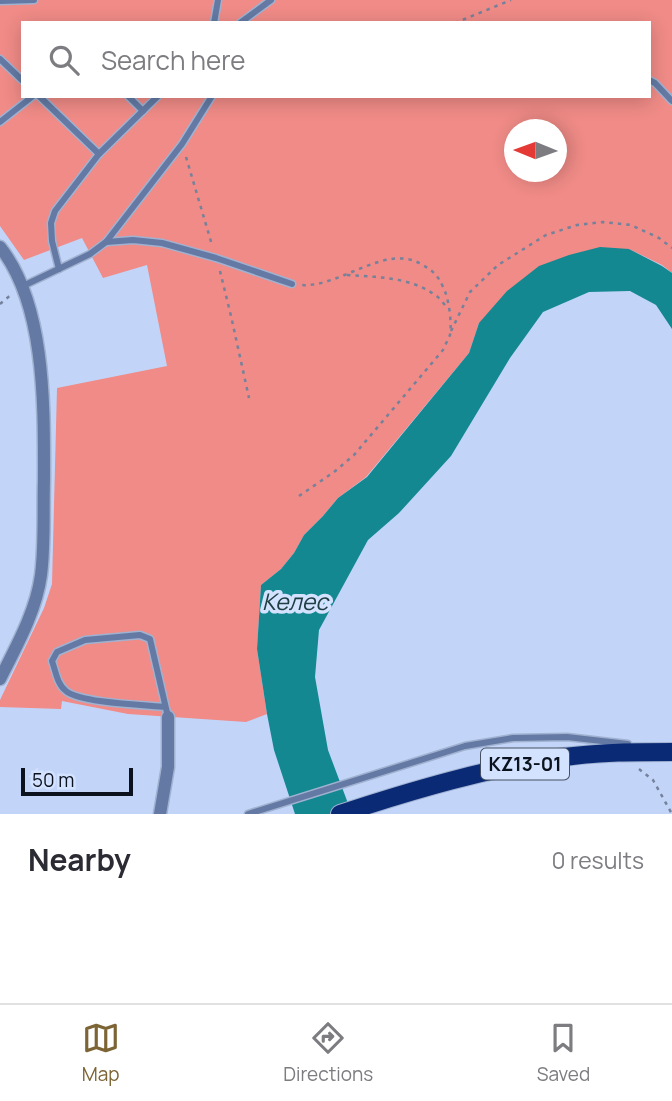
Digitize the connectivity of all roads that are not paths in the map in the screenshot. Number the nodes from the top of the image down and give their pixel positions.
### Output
1 (34, 0) edge
2 (218, 0) edge
3 (271, 0) edge
4 (0, 1) edge
5 (214, 21) edge
6 (243, 21) edge
7 (0, 60) edge
8 (21, 79) edge
9 (651, 81) edge
10 (33, 98) edge
11 (38, 98) edge
12 (130, 98) edge
13 (156, 98) edge
14 (211, 98) edge
15 (672, 101) edge
16 (143, 111) junction
17 (0, 121) edge
18 (99, 154) junction
19 (106, 242) junction
20 (0, 247) edge
21 (60, 269) junction
22 (292, 284) road end
23 (23, 286) junction
24 (0, 680) edge
25 (167, 712) junction
26 (672, 751) edge
27 (160, 814) edge
28 (248, 814) edge
29 (340, 814) edge

1 - 4 lane
2 - 5 lane
3 - 6 lane
7 - 8 lane
9 - 15 lane
10 - 17 lane
11 - 18 lane
12 - 16 lane
13 - 16 lane
14 - 19 lane
16 - 18 lane
18 - 21 lane
19 - 21 lane
19 - 22 lane
20 - 23 street
21 - 23 lane
23 - 24 street
25 - 25 lane
25 - 27 street
26 - 28 lane
26 - 29 main road, KZ13-01

